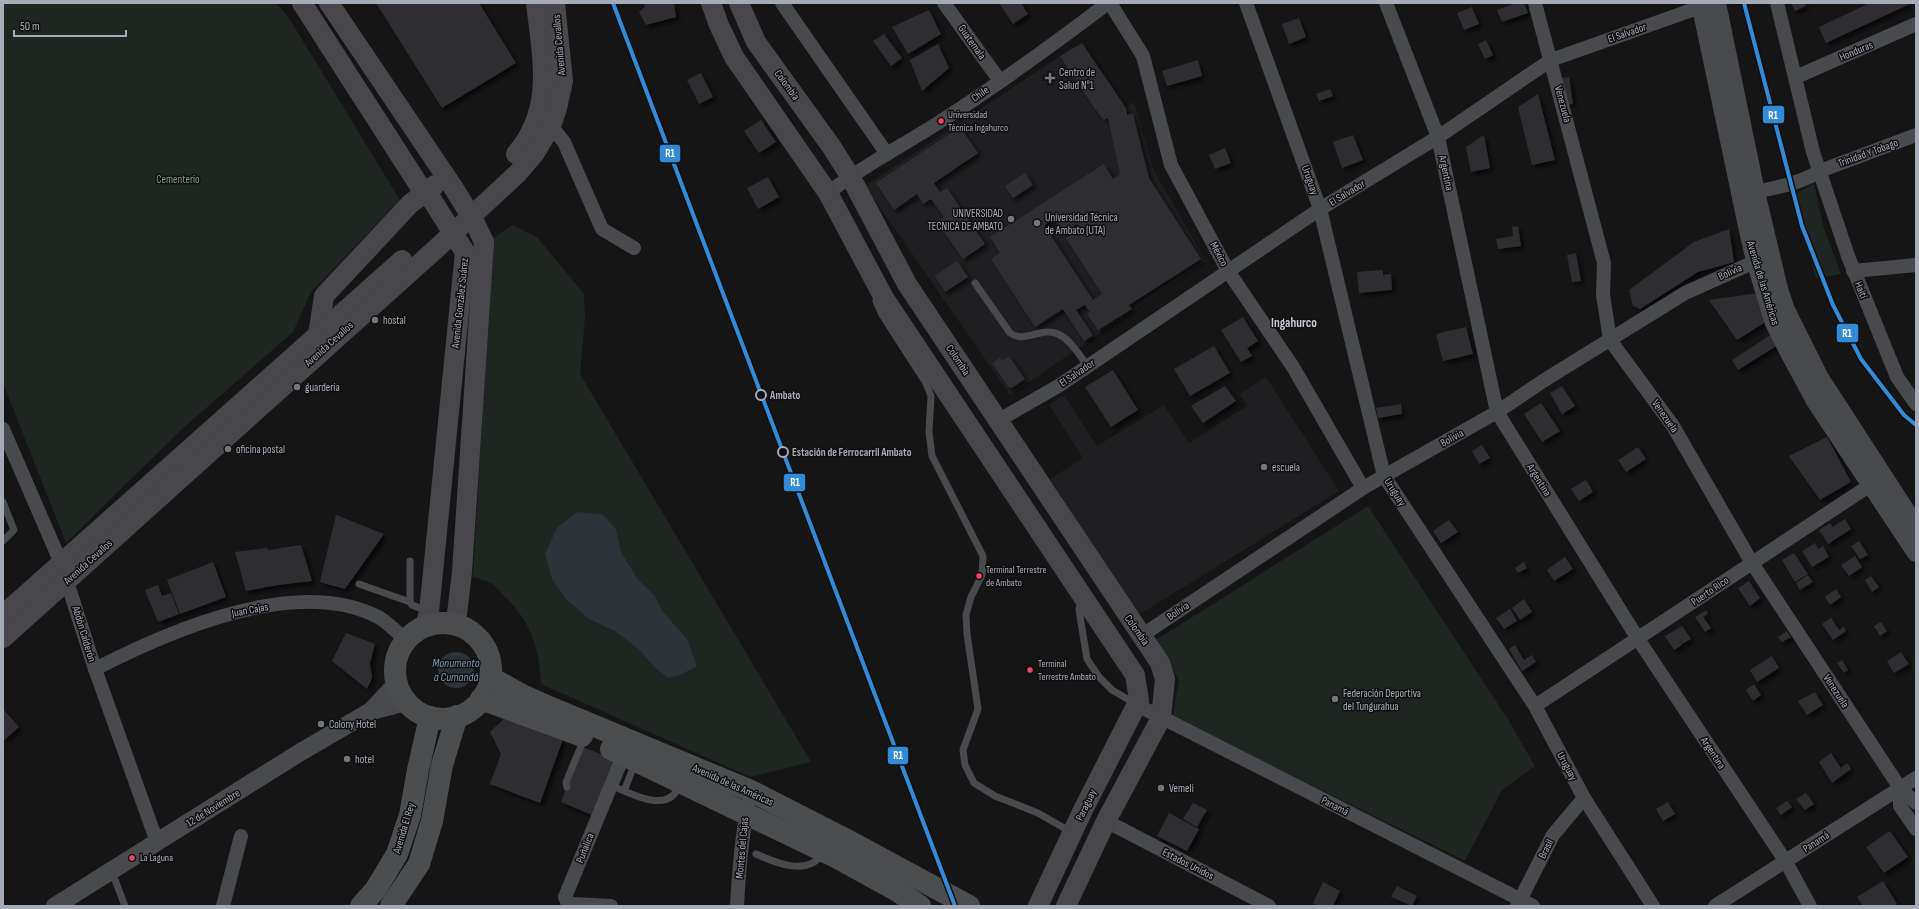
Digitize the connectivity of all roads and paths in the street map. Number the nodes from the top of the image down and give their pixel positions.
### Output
1 (302, 3) edge
2 (329, 3) edge
3 (712, 3) edge
4 (739, 3) edge
5 (782, 3) edge
6 (944, 3) edge
7 (1109, 3) edge
8 (1246, 3) edge
9 (1386, 3) edge
10 (1535, 3) edge
11 (1777, 3) edge
12 (1708, 4) edge
13 (546, 8) edge
14 (1916, 24) edge
15 (347, 30) junction
16 (327, 43) junction
17 (1551, 60) junction
18 (1796, 77) junction
19 (1000, 81) junction
20 (551, 126) junction
21 (1916, 135) edge
22 (1438, 137) junction
23 (887, 154) junction
24 (1816, 173) junction
25 (850, 176) junction
26 (449, 183) junction
27 (1756, 192) junction
28 (828, 193) junction
29 (428, 197) junction
30 (1320, 209) junction
31 (634, 248) dead end
32 (1763, 258) junction
33 (1916, 265) edge
34 (1228, 271) junction
35 (1853, 271) junction
36 (483, 272) junction
37 (463, 274) junction
38 (975, 283) dead end
39 (876, 285) junction
40 (318, 335) junction
41 (1610, 340) junction
42 (1088, 366) junction
43 (1916, 404) edge
44 (1497, 412) junction
45 (999, 420) junction
46 (3, 429) edge
47 (1384, 476) junction
48 (1877, 480) junction
49 (1363, 488) junction
50 (3, 502) edge
51 (1916, 526) edge
52 (3, 541) edge
53 (1916, 553) edge
54 (410, 561) dead end
55 (1752, 563) junction
56 (64, 572) junction
57 (359, 584) dead end
58 (1080, 593) junction
59 (410, 602) junction
60 (3, 615) edge
61 (427, 619) junction
62 (452, 624) junction
63 (1141, 636) junction
64 (3, 638) edge
65 (1638, 639) junction
66 (406, 640) junction
67 (95, 669) junction
68 (490, 677) junction
69 (401, 693) junction
70 (481, 699) junction
71 (1137, 705) junction
72 (1535, 706) junction
73 (457, 716) junction
74 (430, 717) junction
75 (1161, 718) junction
76 (585, 737) junction
77 (630, 757) junction
78 (1916, 778) edge
79 (680, 781) junction
80 (611, 784) junction
81 (567, 787) dead end
82 (1900, 788) junction
83 (624, 791) junction
84 (751, 791) junction
85 (1584, 798) junction
86 (1916, 803) edge
87 (745, 812) junction
88 (1106, 821) junction
89 (1916, 829) edge
90 (1073, 832) junction
91 (241, 836) dead end
92 (157, 842) junction
93 (824, 852) junction
94 (756, 854) dead end
95 (1786, 862) junction
96 (112, 872) junction
97 (1519, 903) edge
98 (917, 905) edge
99 (55, 906) edge
100 (126, 906) edge
101 (223, 906) edge
102 (361, 906) edge
103 (391, 906) edge
104 (611, 906) edge
105 (737, 906) edge
106 (969, 906) edge
107 (1038, 906) edge
108 (1066, 906) edge
109 (1269, 906) edge
110 (1533, 906) edge
111 (1653, 906) edge
112 (1715, 906) edge
113 (1810, 906) edge

1 - 16 main road, Avenida González Suárez
2 - 15 main road, Avenida González Suárez
3 - 28 main road
4 - 25 main road, Colombia
5 - 23 street
6 - 19 street, Guatemala
7 - 19 street, Chile
7 - 34 street, México
8 - 30 street, Uruguay
9 - 22 street, Argentina
10 - 17 street, Venezuela
11 - 18 street
12 - 17 street, El Salvador
12 - 27 street, Avenida de las Américas
12 - 32 street, Avenida de las Américas
13 - 20 main road, Avenida Cevallos
13 - 40 main road, Avenida Cevallos
14 - 18 street, Honduras
15 - 16 main road
15 - 26 main road, Avenida González Suárez
16 - 29 main road, Avenida González Suárez
17 - 22 street, El Salvador
17 - 41 street, Venezuela
18 - 24 street, Haití
19 - 23 street, Chile
20 - 31 street
20 - 56 main road, Avenida Cevallos
21 - 24 street, Trinidad Y Tobago
22 - 30 street, El Salvador
22 - 44 street, Argentina
23 - 25 street, Chile
24 - 27 street, Trinidad Y Tobago
24 - 35 street, Haití
25 - 28 street, Chile
25 - 45 main road, Colombia
26 - 29 main road
26 - 36 main road, Avenida González Suárez, bridge
27 - 32 street, Avenida de las Américas
28 - 39 main road
29 - 37 main road, Avenida González Suárez, bridge
29 - 40 main road
30 - 34 street, El Salvador
30 - 47 street, Uruguay
32 - 41 street, Bolivia
32 - 48 street, Avenida de las Américas
33 - 35 street
34 - 42 street, El Salvador
34 - 49 street, México
35 - 43 street, Haití
36 - 37 main road
36 - 62 main road, Avenida González Suárez
37 - 61 main road, Avenida González Suárez
38 - 42 lane
39 - 58 main road
39 - 90 lane
40 - 56 main road, Avenida Cevallos
41 - 44 street, Bolivia
41 - 55 street, Venezuela
42 - 45 street, El Salvador
44 - 47 street, Bolivia
44 - 65 street, Argentina
45 - 63 main road, Colombia
46 - 56 street, Abdón Calderón
47 - 49 street, Bolivia
47 - 72 street, Uruguay
48 - 51 street, Avenida de las Américas
48 - 53 street, Avenida de las Américas
48 - 55 street, Puerto Rico
49 - 63 street, Bolivia
50 - 52 lane
54 - 59 lane
55 - 65 street, Puerto Rico
55 - 82 street, Venezuela
56 - 60 main road, Avenida Cevallos
56 - 64 main road, Avenida Cevallos
56 - 67 street, Abdón Calderón
57 - 59 lane
58 - 71 main road
58 - 71 lane
59 - 61 lane
61 - 62 main road
61 - 66 main road
62 - 68 main road
63 - 75 main road, Colombia
65 - 72 street, Puerto Rico
65 - 95 street, Argentina
66 - 67 street, Juan Cajas
66 - 69 main road
67 - 92 street, Abdón Calderón
68 - 70 main road
68 - 84 main road, Avenida de las Américas
69 - 74 main road
69 - 92 street, 12 de Noviembre
70 - 73 main road
70 - 76 main road, Avenida de las Américas
71 - 75 street, Panamá
71 - 90 main road, Paraguay
72 - 85 street, Uruguay
73 - 74 main road
73 - 103 main road, Avenida El Rey
74 - 102 main road, Avenida El Rey
75 - 88 main road
75 - 97 street, Panamá
76 - 77 main road, Avenida de las Américas
76 - 81 lane
77 - 79 main road, Avenida de las Américas
77 - 80 street, Puñalica
77 - 83 lane
78 - 82 street, Panamá
79 - 83 lane
79 - 87 main road, Avenida de las Américas
80 - 83 lane
80 - 104 street, Puñalica
82 - 86 street, Venezuela
82 - 89 street
82 - 95 street, Panamá
84 - 87 street, Montes del Cajas
84 - 106 main road, Avenida de las Américas
85 - 97 street, Brasil
85 - 111 street, Uruguay
87 - 93 main road, Avenida de las Américas
87 - 105 street, Montes del Cajas
88 - 108 main road
88 - 109 street, Estados Unidos
90 - 107 main road, Paraguay
91 - 101 street
92 - 96 street, 12 de Noviembre
93 - 94 lane
93 - 98 main road, Avenida de las Américas
95 - 112 street, Panamá
95 - 113 street, Argentina
96 - 99 street, 12 de Noviembre
96 - 100 lane
97 - 110 street, Panamá

